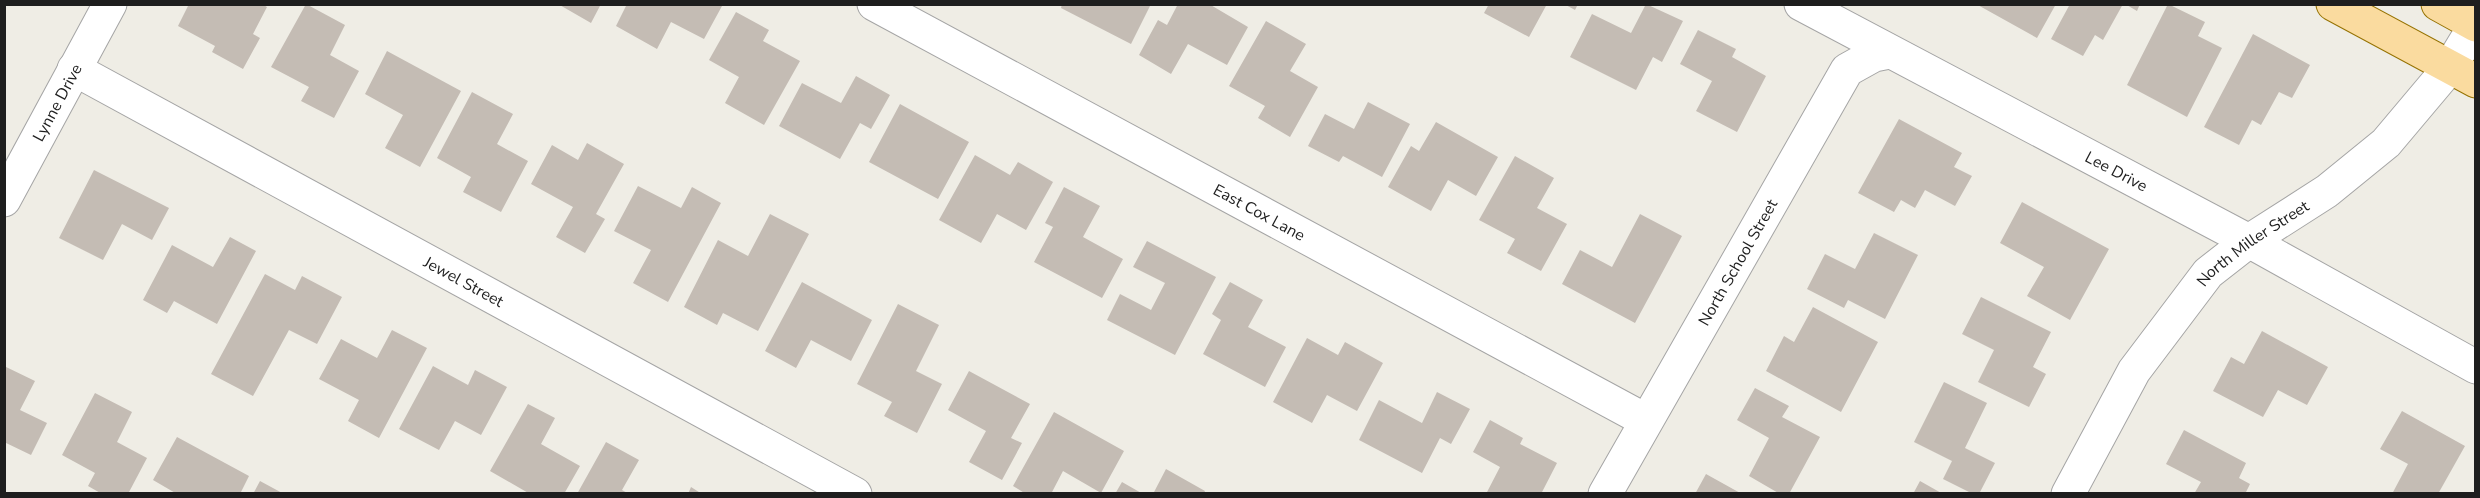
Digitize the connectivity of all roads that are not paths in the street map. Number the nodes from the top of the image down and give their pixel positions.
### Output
1 (110, 4) edge
2 (874, 4) edge
3 (1801, 4) edge
4 (2333, 4) edge
5 (2438, 4) edge
6 (2475, 25) edge
7 (1889, 52) junction
8 (74, 69) junction
9 (2462, 74) edge
10 (4, 200) edge
11 (2249, 241) junction
12 (2475, 367) edge
13 (1645, 420) junction
14 (855, 494) edge
15 (1605, 494) edge
16 (2068, 494) edge

1 - 8 street, Lynne Drive
2 - 13 street, East Cox Lane
3 - 7 street, Lee Drive
4 - 9 main road
5 - 6 main road
6 - 9 street, North Miller Street
7 - 11 street, Lee Drive
7 - 13 street, North School Street
8 - 10 street, Lynne Drive
8 - 14 street, Jewel Street
9 - 11 street, North Miller Street
11 - 12 street, Lee Drive
11 - 16 street, North Miller Street
13 - 15 street, North School Street

